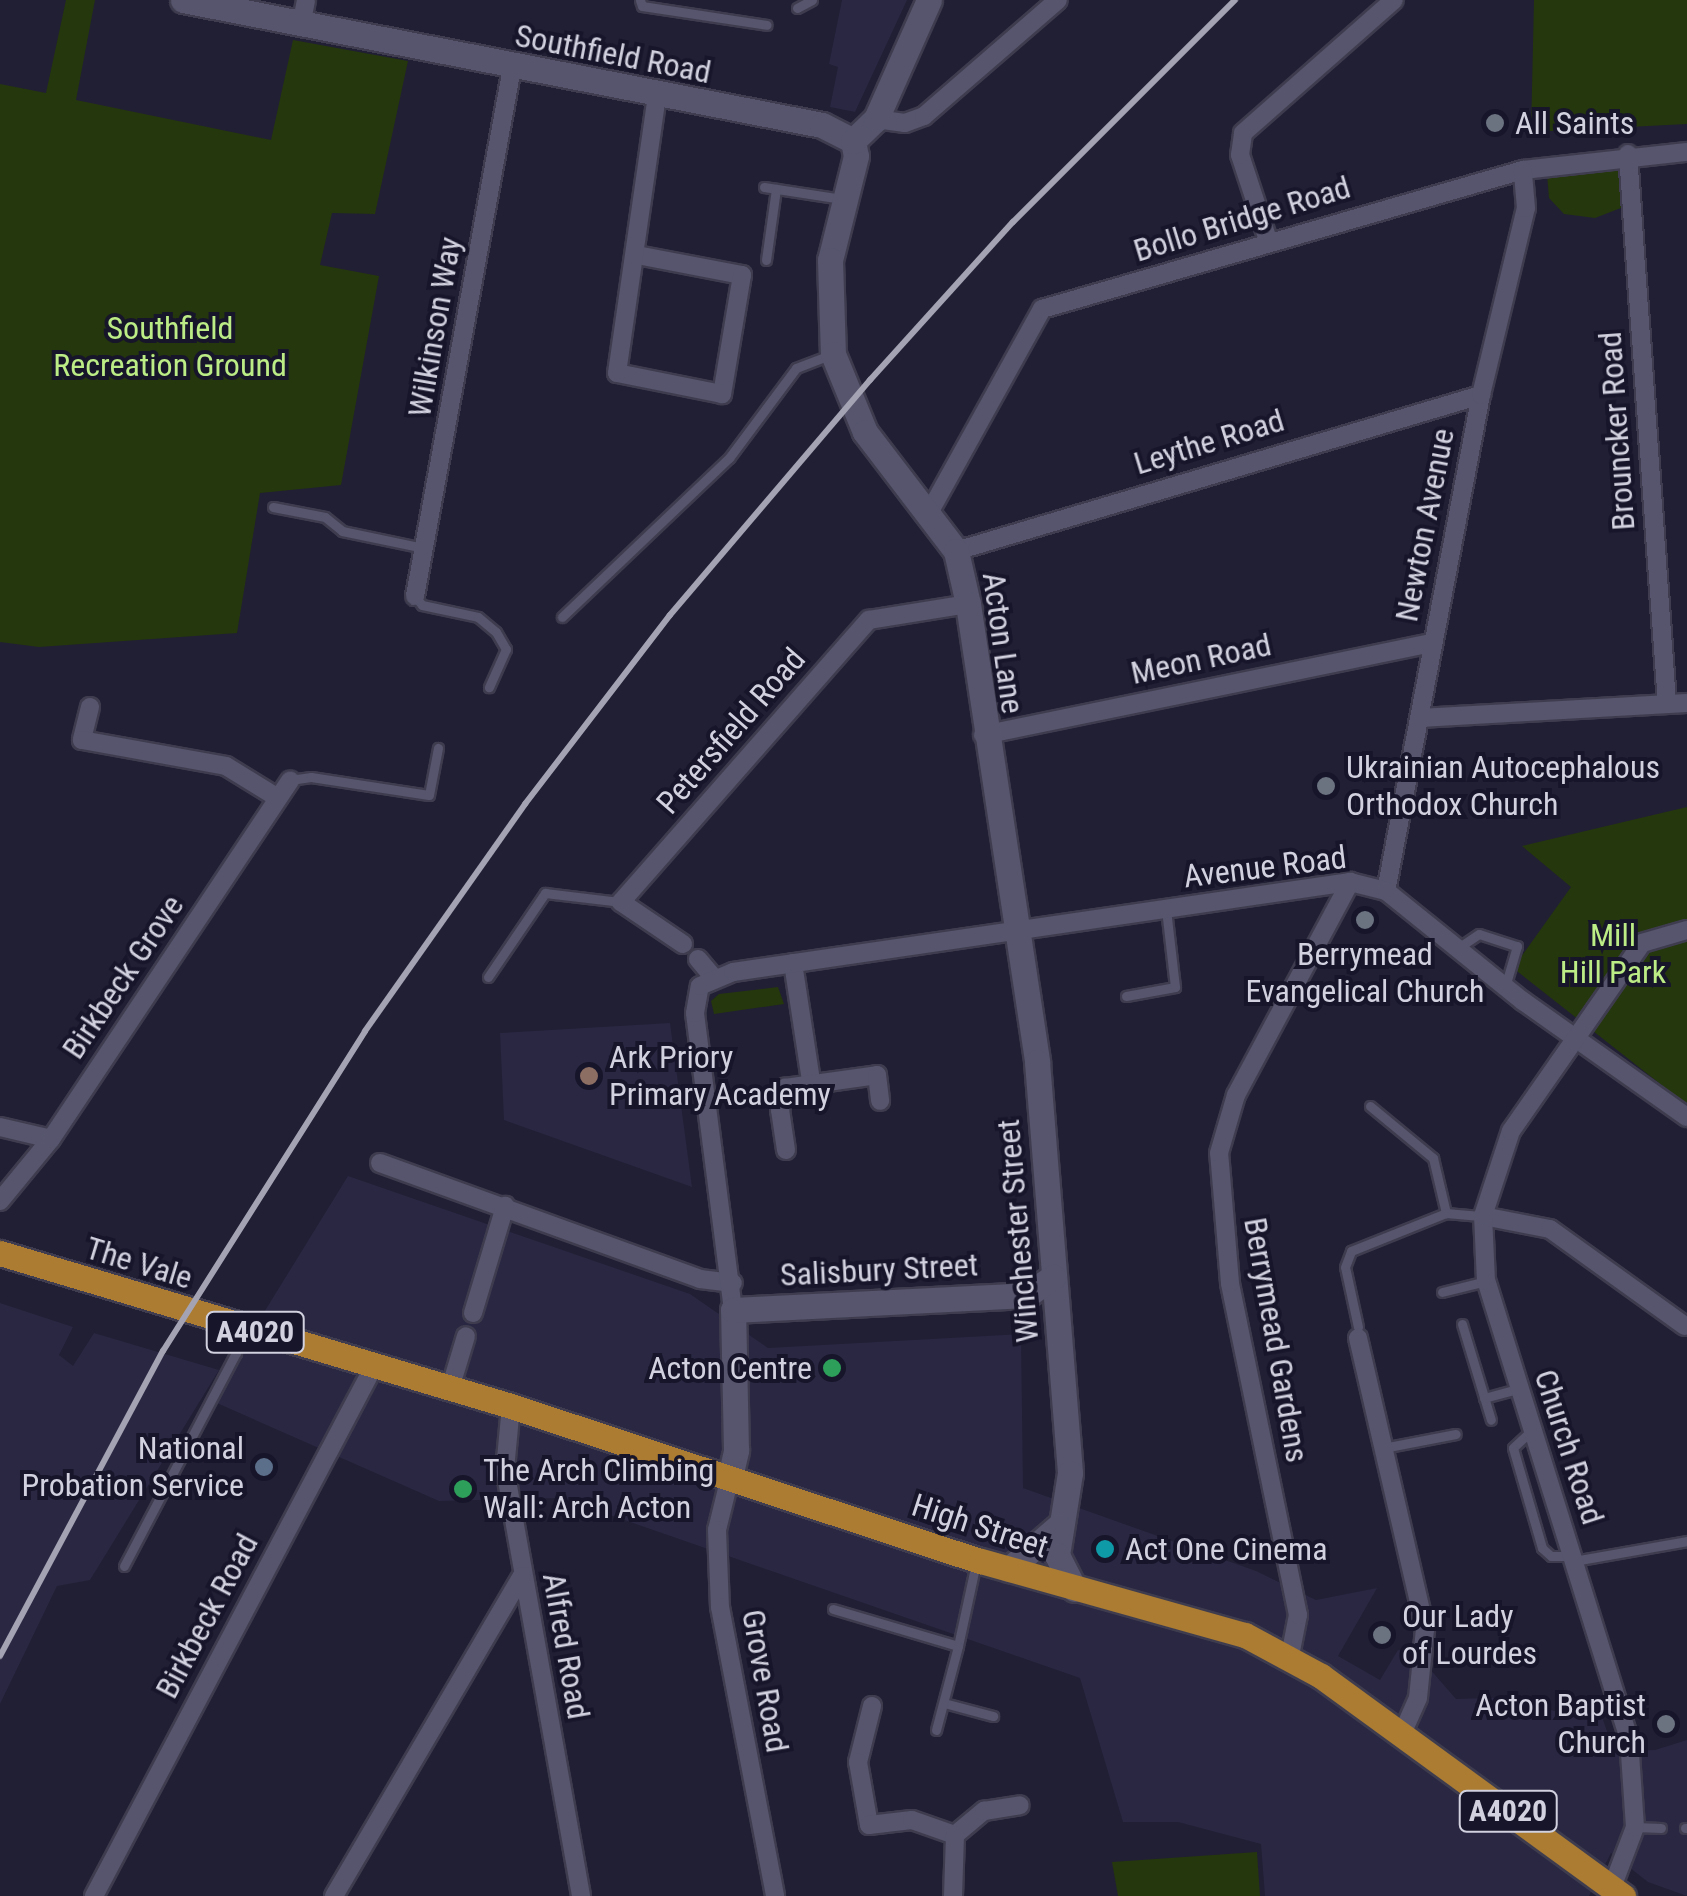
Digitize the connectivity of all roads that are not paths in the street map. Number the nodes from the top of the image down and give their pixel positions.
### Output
1 (182, 0) edge
2 (640, 0) edge
3 (812, 0) edge
4 (928, 0) edge
5 (1058, 0) edge
6 (1394, 0) edge
7 (797, 8) dead end
8 (304, 13) edge
9 (767, 25) dead end
10 (512, 68) junction
11 (657, 95) junction
12 (876, 119) junction
13 (853, 141) junction
14 (1687, 152) edge
15 (1628, 154) junction
16 (1523, 170) junction
17 (764, 186) dead end
18 (776, 188) junction
19 (844, 200) junction
20 (1269, 243) junction
21 (637, 255) junction
22 (766, 260) dead end
23 (833, 354) junction
24 (1481, 395) junction
25 (273, 507) dead end
26 (930, 511) junction
27 (424, 548) junction
28 (956, 551) junction
29 (414, 596) joint
30 (968, 604) junction
31 (562, 617) dead end
32 (1432, 643) junction
33 (489, 688) dead end
34 (1687, 703) edge
35 (1667, 704) junction
36 (90, 707) dead end
37 (1420, 718) junction
38 (983, 735) junction
39 (438, 748) dead end
40 (290, 780) joint
41 (278, 798) junction
42 (1350, 882) junction
43 (1386, 891) junction
44 (621, 902) junction
45 (1166, 909) junction
46 (1687, 930) edge
47 (1014, 931) junction
48 (683, 944) joint
49 (1458, 948) junction
50 (698, 958) joint
51 (792, 963) junction
52 (488, 976) dead end
53 (714, 978) junction
54 (1506, 987) junction
55 (1126, 996) dead end
56 (1576, 1039) junction
57 (810, 1081) junction
58 (880, 1101) dead end
59 (1370, 1106) dead end
60 (1687, 1118) edge
61 (0, 1127) edge
62 (51, 1140) junction
63 (786, 1150) dead end
64 (380, 1162) dead end
65 (0, 1201) edge
66 (505, 1206) junction
67 (1446, 1213) junction
68 (1482, 1216) junction
69 (0, 1253) edge
70 (1052, 1277) junction
71 (1486, 1280) junction
72 (733, 1283) junction
73 (1442, 1292) dead end
74 (1028, 1296) junction
75 (733, 1310) junction
76 (473, 1313) joint
77 (1058, 1319) junction
78 (1462, 1324) dead end
79 (1684, 1326) dead end
80 (240, 1328) junction
81 (1358, 1332) joint
82 (466, 1336) joint
83 (374, 1366) junction
84 (450, 1389) junction
85 (1518, 1389) junction
86 (1484, 1398) junction
87 (511, 1406) junction
88 (1491, 1420) dead end
89 (1532, 1430) junction
90 (1456, 1434) dead end
91 (1384, 1448) junction
92 (730, 1477) junction
93 (1059, 1526) junction
94 (1687, 1541) edge
95 (1574, 1559) junction
96 (976, 1560) junction
97 (124, 1566) dead end
98 (1009, 1569) junction
99 (522, 1576) junction
100 (1074, 1589) junction
101 (833, 1609) dead end
102 (958, 1646) junction
103 (1290, 1656) junction
104 (944, 1703) junction
105 (872, 1706) dead end
106 (993, 1716) dead end
107 (936, 1730) dead end
108 (1402, 1734) junction
109 (1020, 1805) dead end
110 (1635, 1827) junction
111 (1662, 1828) dead end
112 (954, 1835) junction
113 (1617, 1893) edge
114 (94, 1896) edge
115 (334, 1896) edge
116 (580, 1896) edge
117 (775, 1896) edge
118 (953, 1896) edge

1 - 8 main road, Southfield Road
2 - 9 lane
3 - 7 lane
4 - 12 main road
5 - 12 street
6 - 20 street
8 - 10 main road, Southfield Road
10 - 11 main road, Southfield Road
10 - 27 street, Wilkinson Way
11 - 13 main road, Southfield Road
11 - 21 street
12 - 13 main road
13 - 19 main road, Acton Lane
14 - 15 street, Bollo Bridge Road
15 - 16 street, Bollo Bridge Road
15 - 35 street, Brouncker Road
16 - 20 street, Bollo Bridge Road
16 - 24 street, Newton Avenue
17 - 18 lane
18 - 19 lane
18 - 22 lane
19 - 23 main road, Acton Lane
20 - 26 street, Bollo Bridge Road
21 - 21 street
23 - 26 main road, Acton Lane
23 - 31 lane
24 - 28 street, Leythe Road
24 - 32 street, Newton Avenue
25 - 27 lane
26 - 28 main road, Acton Lane
27 - 29 street, Wilkinson Way
28 - 30 main road, Acton Lane
29 - 33 lane
30 - 38 main road, Acton Lane
30 - 44 street, Petersfield Road
32 - 37 street, Newton Avenue
32 - 38 street, Meon Road
34 - 35 street
35 - 37 street
36 - 41 street
37 - 43 street, Newton Avenue
38 - 47 main road, Acton Lane
39 - 40 lane
40 - 41 street, Birkbeck Grove
41 - 62 street, Birkbeck Grove
42 - 43 street, Avenue Road
42 - 45 street, Avenue Road
42 - 103 street, Berrymead Gardens
43 - 49 street, Avenue Road
44 - 48 street
44 - 52 lane
45 - 47 street, Avenue Road
45 - 55 lane
46 - 56 street, Church Road
47 - 51 street
47 - 70 main road, Winchester Street
48 - 50 lane
49 - 54 street, Avenue Road
49 - 54 lane
50 - 53 street
51 - 53 street
51 - 57 street
53 - 72 street
54 - 56 street, Avenue Road
56 - 60 street, Avenue Road
56 - 68 street, Church Road
57 - 58 street
57 - 63 street
59 - 67 lane
61 - 62 street
62 - 65 street, Birkbeck Grove
64 - 66 street
66 - 72 street
66 - 76 street
67 - 68 lane
67 - 81 lane
68 - 71 street, Church Road
68 - 79 street
69 - 80 main road, The Vale / A4020
70 - 74 main road
70 - 77 main road, Winchester Street
71 - 73 lane
71 - 85 street, Church Road
72 - 75 street
74 - 75 main road, Salisbury Street
74 - 77 main road
75 - 92 main road
76 - 82 lane
77 - 93 main road, Winchester Street
78 - 86 lane
80 - 83 main road, The Vale / A4020
80 - 97 lane
81 - 91 street
82 - 84 street
83 - 84 main road, High Street / A4020
83 - 114 street, Birkbeck Road
84 - 87 main road, High Street / A4020
85 - 86 lane
85 - 89 street, Church Road
86 - 88 lane
87 - 92 main road, High Street / A4020
87 - 99 street, Alfred Road
89 - 95 street, Church Road
89 - 95 lane
90 - 91 lane
91 - 108 street
92 - 96 main road, High Street / A4020
92 - 117 street, Grove Road
93 - 98 main road
93 - 100 main road, Winchester Street
94 - 95 lane
95 - 110 street, Church Road
96 - 98 main road, High Street / A4020
96 - 102 lane
98 - 100 main road, High Street / A4020
99 - 115 street
99 - 116 street, Alfred Road
100 - 103 main road, High Street / A4020
101 - 102 lane
102 - 104 lane
103 - 108 main road, High Street / A4020
104 - 106 lane
104 - 107 lane
105 - 112 street
108 - 113 main road, High Street / A4020
109 - 112 street
110 - 111 lane
110 - 113 street, Church Road
112 - 118 street

